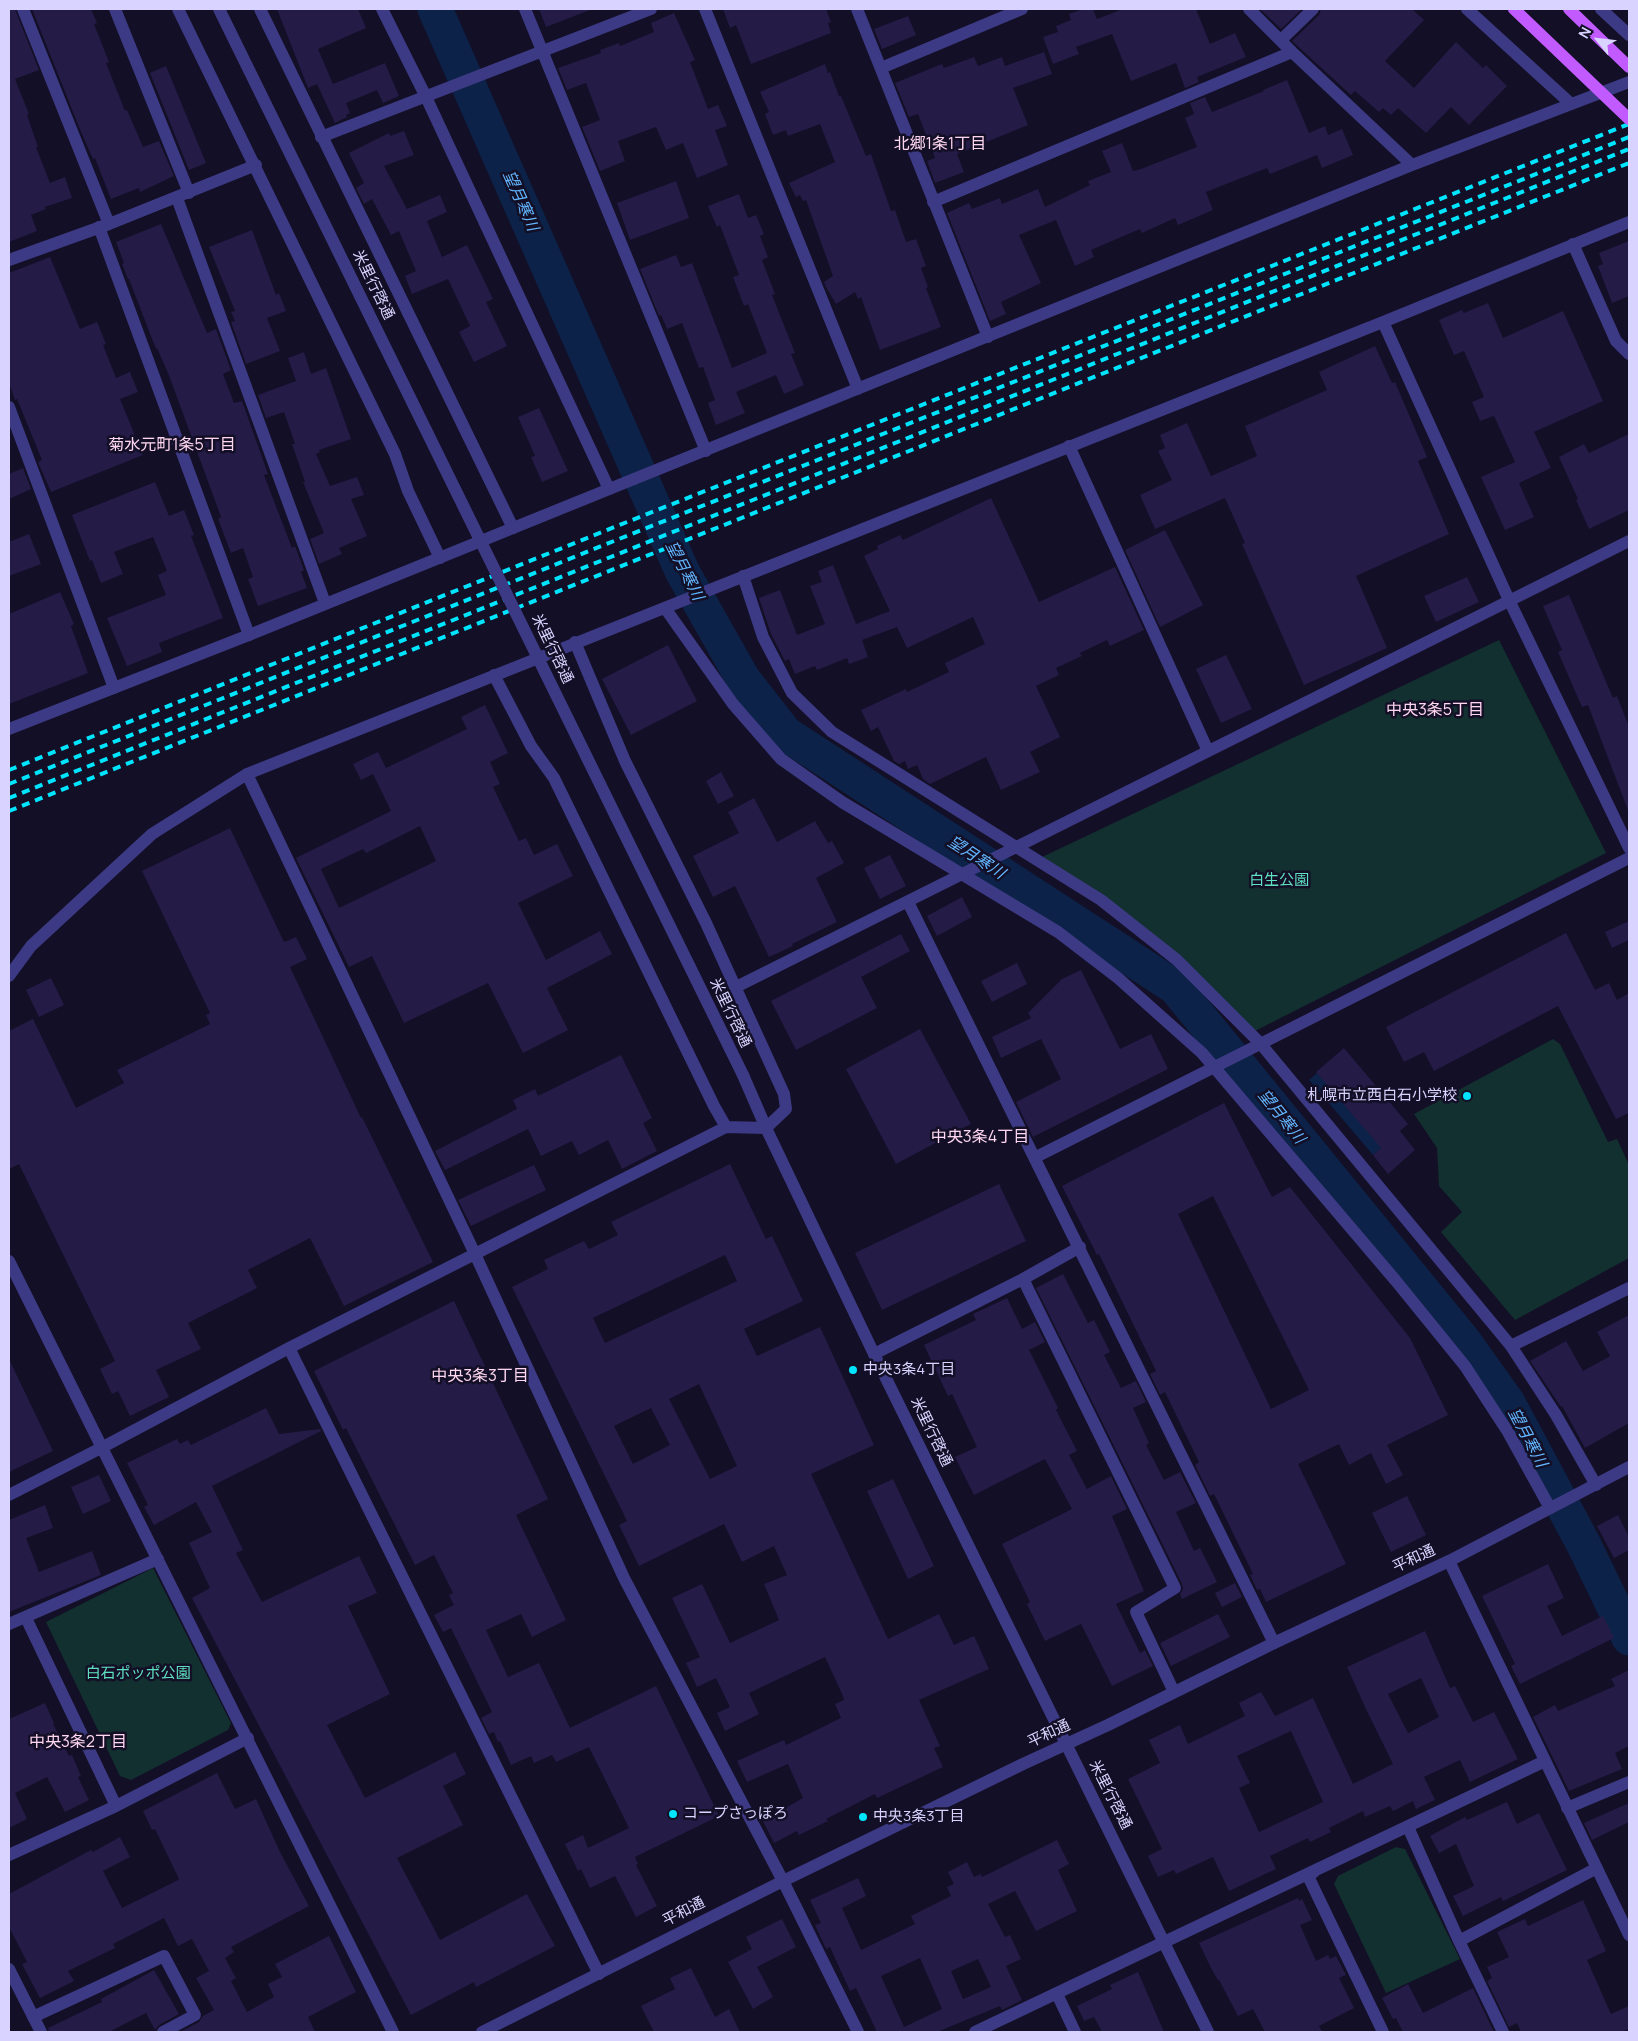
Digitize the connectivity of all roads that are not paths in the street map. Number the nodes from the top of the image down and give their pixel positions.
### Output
1 (23, 9) edge
2 (115, 9) edge
3 (178, 9) edge
4 (219, 9) edge
5 (260, 9) edge
6 (382, 9) edge
7 (525, 9) edge
8 (651, 9) edge
9 (705, 9) edge
10 (857, 9) edge
11 (1022, 9) edge
12 (1249, 9) edge
13 (1314, 9) edge
14 (1467, 9) edge
15 (1514, 9) edge
16 (1568, 9) edge
17 (1601, 9) edge
18 (1629, 35) edge
19 (1281, 40) junction
20 (541, 52) junction
21 (1292, 52) junction
22 (1629, 67) edge
23 (881, 68) junction
24 (1629, 82) edge
25 (426, 97) junction
26 (1570, 103) junction
27 (1629, 119) edge
28 (321, 137) junction
29 (256, 165) junction
30 (1412, 165) junction
31 (183, 195) junction
32 (933, 202) junction
33 (1629, 222) edge
34 (104, 226) junction
35 (1572, 244) junction
36 (9, 260) edge
37 (1383, 322) junction
38 (988, 337) junction
39 (1629, 354) edge
40 (858, 390) junction
41 (9, 407) edge
42 (1069, 446) junction
43 (706, 451) junction
44 (609, 488) junction
45 (512, 528) junction
46 (1629, 541) edge
47 (440, 558) junction
48 (738, 578) junction
49 (1509, 600) junction
50 (325, 603) junction
51 (665, 608) junction
52 (249, 635) junction
53 (575, 642) junction
54 (494, 675) junction
55 (114, 688) junction
56 (9, 729) edge
57 (1208, 751) junction
58 (247, 774) junction
59 (1629, 848) edge
60 (1011, 851) junction
61 (1629, 858) edge
62 (964, 874) junction
63 (908, 902) junction
64 (9, 976) edge
65 (736, 987) junction
66 (1255, 1046) junction
67 (1218, 1064) junction
68 (726, 1127) junction
69 (766, 1128) junction
70 (1036, 1157) junction
71 (1080, 1248) junction
72 (475, 1254) junction
73 (9, 1261) edge
74 (1023, 1278) junction
75 (1629, 1288) edge
76 (1511, 1346) junction
77 (289, 1348) junction
78 (874, 1354) junction
79 (101, 1448) junction
80 (1629, 1467) edge
81 (1591, 1488) junction
82 (9, 1495) edge
83 (1553, 1506) junction
84 (158, 1560) junction
85 (1449, 1561) junction
86 (26, 1618) junction
87 (9, 1624) edge
88 (1274, 1643) junction
89 (1174, 1692) junction
90 (248, 1738) junction
91 (1066, 1744) junction
92 (1546, 1760) junction
93 (1629, 1782) edge
94 (116, 1806) junction
95 (1568, 1808) junction
96 (1408, 1827) junction
97 (9, 1855) edge
98 (1598, 1868) junction
99 (1314, 1872) junction
100 (783, 1881) junction
101 (1629, 1935) edge
102 (1166, 1942) junction
103 (1459, 1942) junction
104 (9, 1969) edge
105 (599, 1974) junction
106 (1057, 1994) junction
107 (33, 2017) junction
108 (41, 2032) edge
109 (163, 2032) edge
110 (393, 2032) edge
111 (482, 2032) edge
112 (858, 2032) edge
113 (975, 2032) edge
114 (1075, 2032) edge
115 (1208, 2032) edge
116 (1384, 2032) edge
117 (1503, 2032) edge

1 - 34 street
2 - 31 street
3 - 29 street
4 - 69 street, 米里行啓通, bridge
5 - 28 street
6 - 25 street
7 - 20 street
8 - 20 street
9 - 40 street
10 - 23 street
11 - 23 street
12 - 19 street
13 - 19 street
14 - 26 street
15 - 27 main road, bridge
16 - 22 main road
17 - 18 street
19 - 21 street
20 - 25 street
20 - 43 street
21 - 30 street
21 - 32 street
23 - 32 street
24 - 26 street
25 - 28 street
25 - 44 street
26 - 30 street
28 - 45 street
29 - 31 street
29 - 47 street
30 - 38 street
31 - 34 street
31 - 50 street
32 - 38 street
33 - 35 street
34 - 36 street
34 - 52 street
35 - 37 street
35 - 39 street
37 - 42 street
37 - 49 street
38 - 40 street
40 - 43 street
41 - 55 street
42 - 48 street
42 - 57 street
43 - 44 street
44 - 45 street
45 - 47 street
46 - 49 street
47 - 50 street
48 - 51 street
48 - 60 street
49 - 57 street
49 - 59 street
50 - 52 street
51 - 53 street
51 - 62 street
52 - 55 street
53 - 54 street
53 - 65 street
54 - 58 street
54 - 68 street
55 - 56 street
57 - 60 street
58 - 64 street
58 - 72 street
60 - 62 street
60 - 66 street
61 - 66 street
62 - 63 street
62 - 67 street
63 - 65 street
63 - 70 street
65 - 69 street
66 - 67 street
66 - 76 street
67 - 70 street
67 - 83 street
68 - 69 street
68 - 72 street
69 - 78 street, 米里行啓通
70 - 71 street
71 - 74 street
71 - 88 street
72 - 77 street
72 - 100 street
73 - 79 street
74 - 78 street
74 - 89 street
75 - 76 street
76 - 81 street
77 - 79 street
77 - 105 street
78 - 91 street, 米里行啓通
79 - 82 street
79 - 84 street
80 - 81 street, 平和通
81 - 83 street, 平和通
83 - 85 street, 平和通
84 - 86 street
84 - 90 street
85 - 88 street, 平和通
85 - 92 street
86 - 87 street
86 - 94 street
88 - 89 street, 平和通
89 - 91 street, 平和通
90 - 94 street
90 - 110 street
91 - 100 street, 平和通
91 - 102 street, 米里行啓通
92 - 95 street
92 - 96 street
93 - 95 street
94 - 97 street
95 - 98 street
96 - 99 street
96 - 103 street
98 - 101 street
98 - 103 street
99 - 102 street
99 - 116 street
100 - 105 street, 平和通
100 - 112 street
102 - 106 street
102 - 115 street, 米里行啓通
103 - 117 street
104 - 107 street
105 - 111 street, 平和通
106 - 113 street
106 - 114 street
107 - 108 street
107 - 109 street

